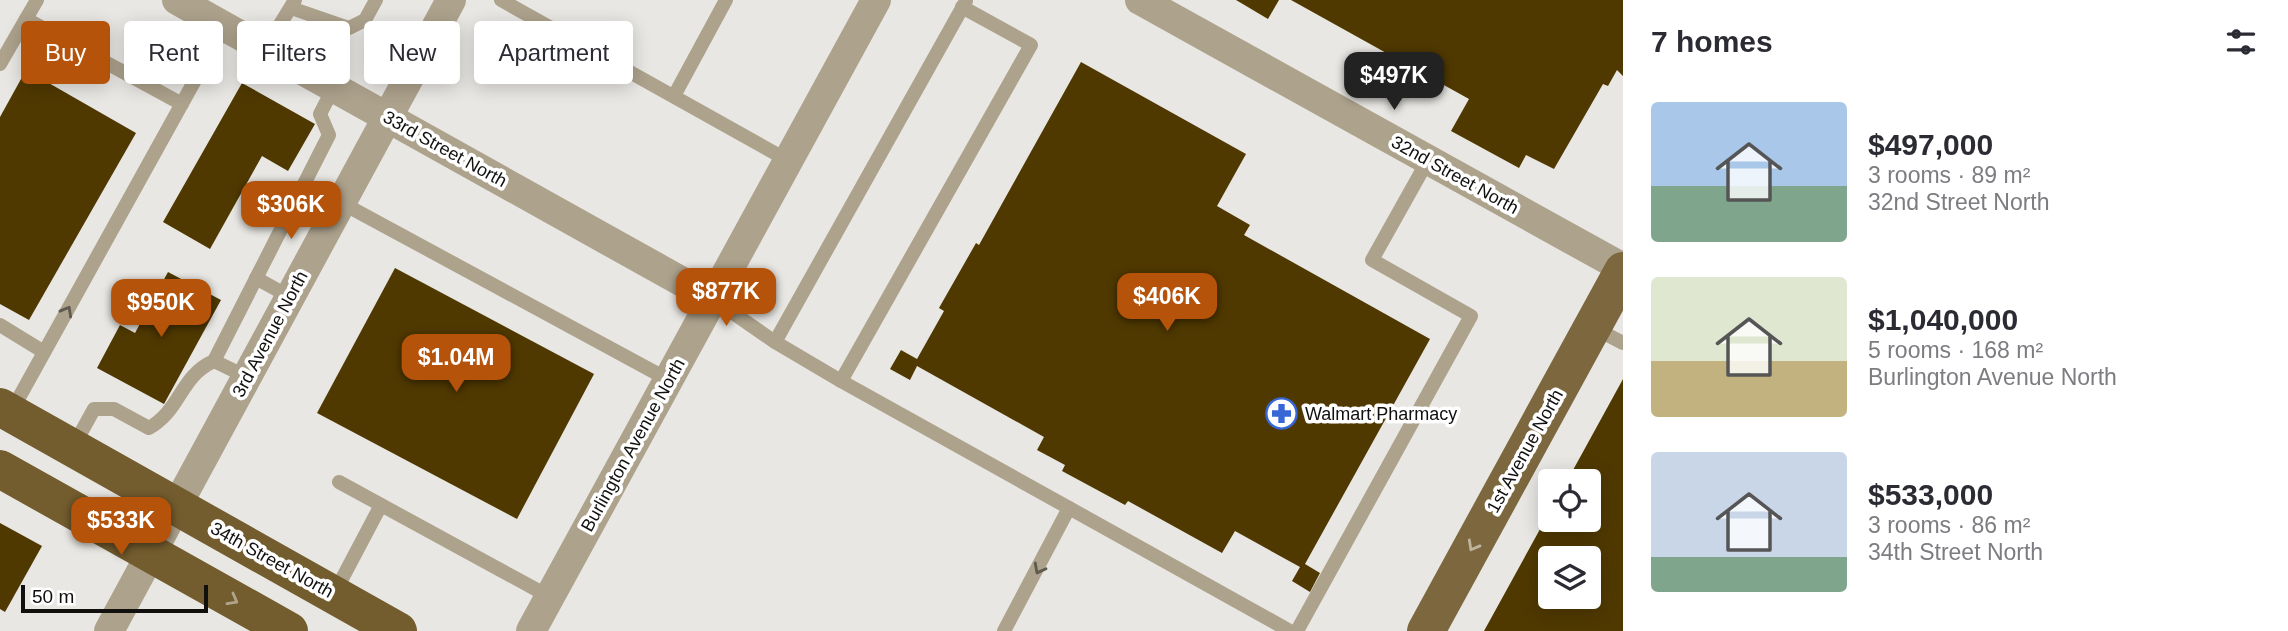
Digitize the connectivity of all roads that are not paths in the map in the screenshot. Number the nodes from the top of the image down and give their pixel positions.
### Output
1 (37, 0) edge
2 (177, 0) edge
3 (376, 0) edge
4 (451, 0) edge
5 (501, 0) edge
6 (726, 0) edge
7 (876, 0) edge
8 (1140, 0) edge
9 (965, 3) edge
10 (293, 4) edge
11 (1172, 8) edge
12 (26, 19) junction
13 (282, 21) edge
14 (225, 26) junction
15 (237, 33) edge
16 (0, 64) edge
17 (329, 84) edge
18 (334, 87) junction
19 (674, 96) junction
20 (182, 104) junction
21 (387, 116) junction
22 (1428, 160) junction
23 (789, 161) junction
24 (341, 202) junction
25 (1623, 270) edge
26 (256, 278) junction
27 (290, 297) junction
28 (713, 299) junction
29 (0, 325) edge
30 (1608, 335) edge
31 (775, 342) junction
32 (44, 352) junction
33 (214, 361) junction
34 (247, 377) junction
35 (668, 380) junction
36 (841, 381) junction
37 (5, 410) edge
38 (72, 448) junction
39 (0, 470) edge
40 (340, 482) dead end
41 (381, 505) junction
42 (177, 507) junction
43 (1069, 508) junction
44 (152, 554) junction
45 (333, 595) junction
46 (550, 597) junction
47 (109, 631) edge
48 (289, 631) edge
49 (398, 631) edge
50 (531, 631) edge
51 (1004, 631) edge
52 (1290, 631) edge
53 (1297, 631) edge
54 (1426, 631) edge

1 - 12 lane
2 - 14 street, 33rd Street North
3 - 10 lane
4 - 21 street, 3rd Avenue North
5 - 19 lane
6 - 19 lane
7 - 23 street, Burlington Avenue North
8 - 11 street, 32nd Street North
9 - 31 lane
9 - 36 lane
10 - 13 lane
11 - 22 street, 32nd Street North
12 - 16 lane
12 - 20 lane
14 - 15 street, 33rd Street North
14 - 20 lane
17 - 18 street, 33rd Street North
18 - 21 street, 33rd Street North
18 - 26 lane
19 - 23 lane
32 -> 20 lane
21 - 24 street, 3rd Avenue North
21 - 28 street, 33rd Street North
22 - 25 street, 32nd Street North
22 - 53 lane
23 - 28 street, Burlington Avenue North
24 - 27 street, 3rd Avenue North
24 - 35 lane
25 - 30 main road, 1st Avenue North
26 - 27 lane
26 - 33 lane
27 - 34 street, 3rd Avenue North
28 - 31 lane
28 - 35 street, Burlington Avenue North
29 - 32 lane
30 -> 54 main road, 1st Avenue North
31 - 36 lane
32 - 37 lane
33 - 34 lane
33 - 38 lane
34 - 42 street, 3rd Avenue North
35 - 46 street, Burlington Avenue North
36 - 43 lane
37 - 38 highway, 34th Street North
38 - 42 highway, 34th Street North
39 - 44 highway
40 - 41 lane
41 - 45 lane
41 - 46 lane
42 - 44 street, 3rd Avenue North
42 - 45 highway, 34th Street North
43 -> 51 lane
43 - 52 lane
44 - 47 street, 3rd Avenue North
44 -> 48 highway
45 - 49 highway, 34th Street North
46 - 50 street, Burlington Avenue North

